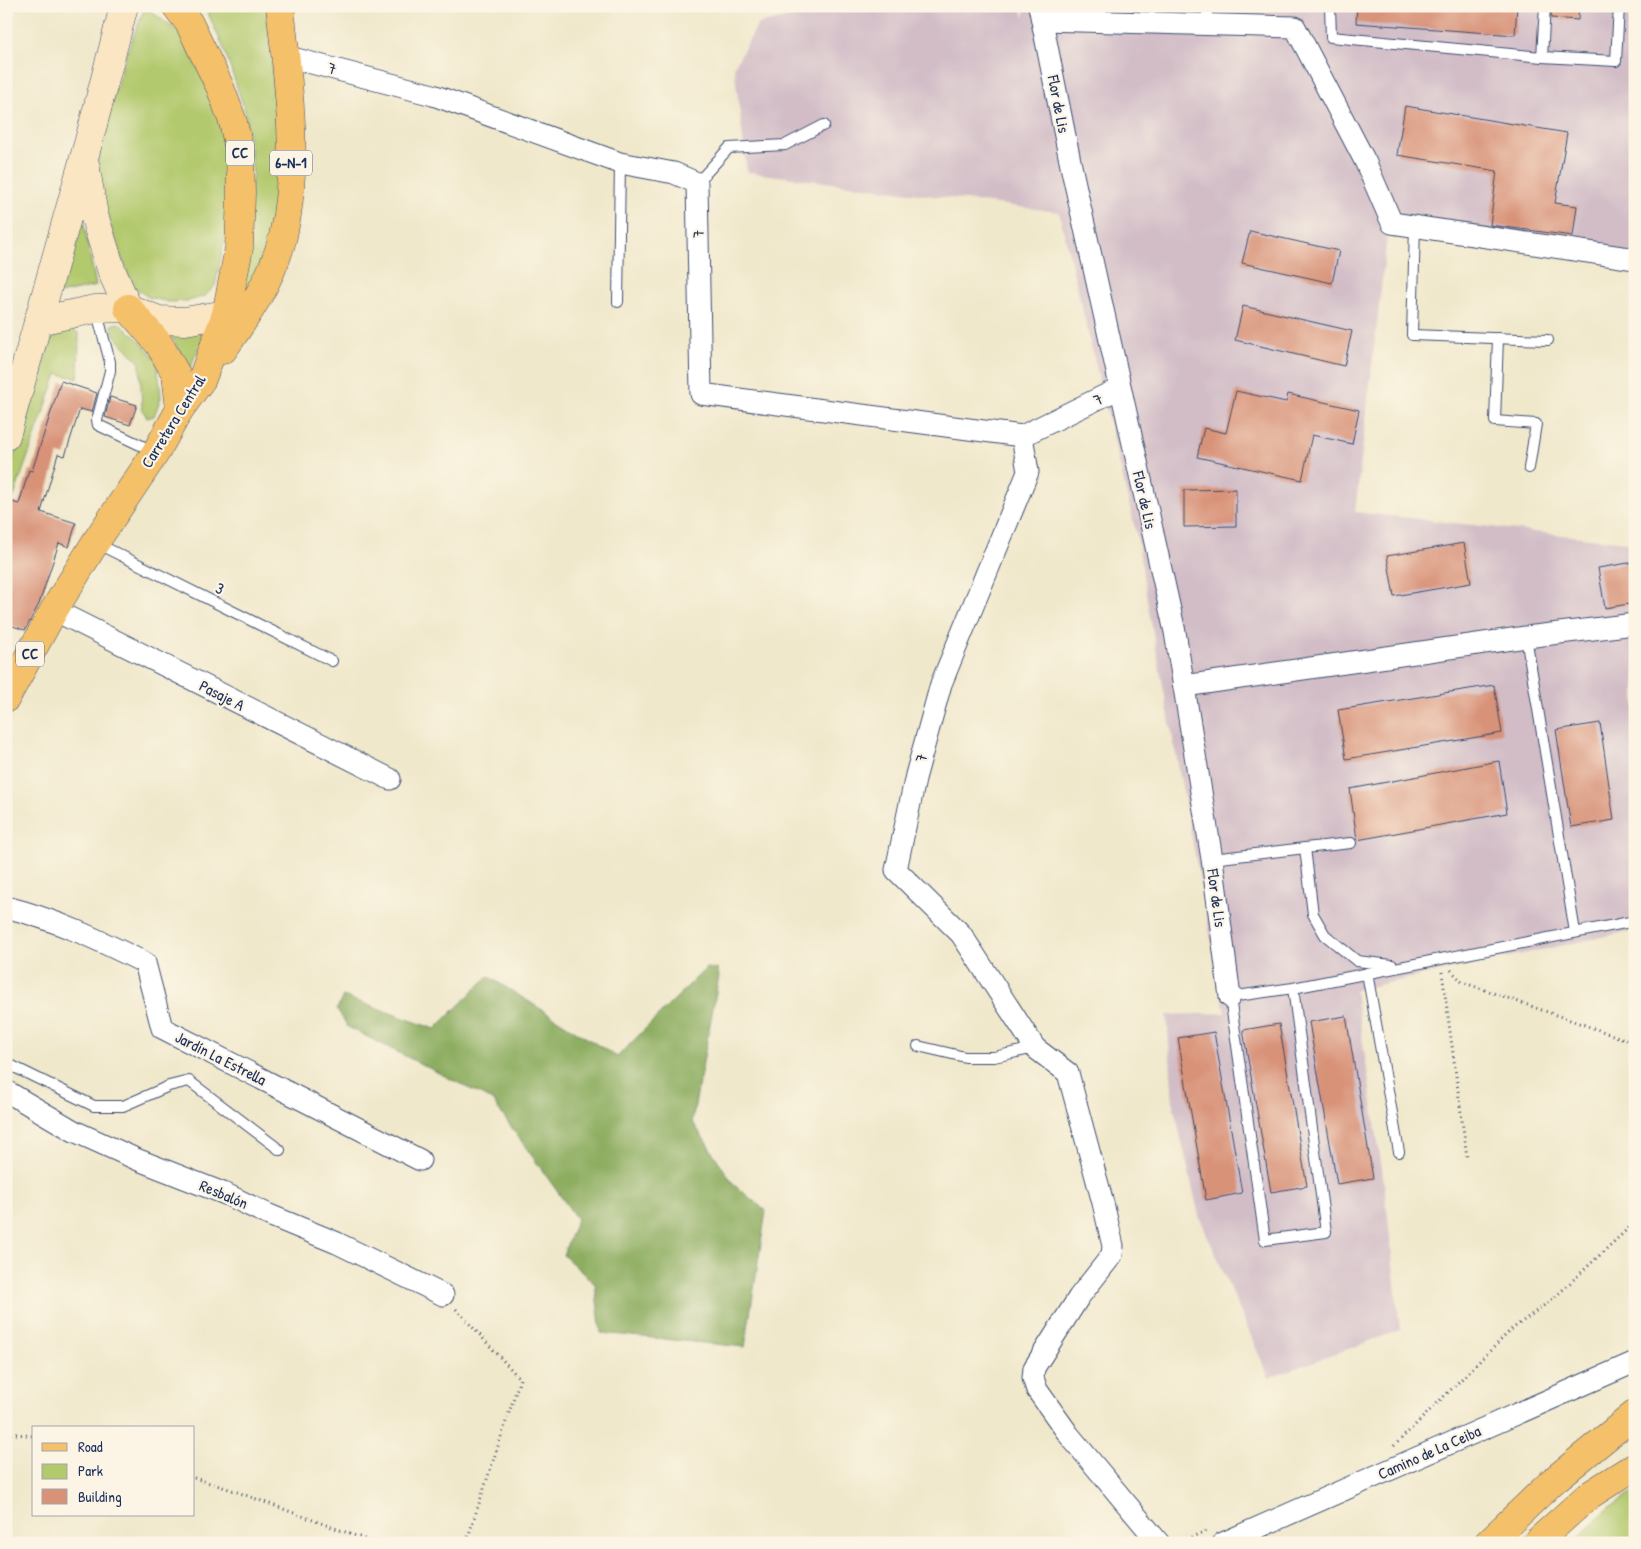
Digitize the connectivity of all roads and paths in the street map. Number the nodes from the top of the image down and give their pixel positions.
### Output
1 (124, 6) edge
2 (176, 6) edge
3 (280, 6) edge
4 (1330, 6) edge
5 (1545, 6) edge
6 (1619, 6) edge
7 (1041, 13) edge
8 (1207, 15) edge
9 (285, 56) junction
10 (1542, 56) junction
11 (824, 125) dead end
12 (84, 158) junction
13 (620, 163) junction
14 (697, 183) junction
15 (1415, 226) junction
16 (1635, 259) edge
17 (618, 302) dead end
18 (96, 308) junction
19 (128, 308) junction
20 (238, 313) junction
21 (38, 321) junction
22 (1498, 338) junction
23 (1548, 340) dead end
24 (1120, 388) junction
25 (12, 392) edge
26 (180, 409) junction
27 (6, 436) edge
28 (1022, 436) junction
29 (156, 452) junction
30 (1529, 468) dead end
31 (95, 543) junction
32 (54, 610) junction
33 (1635, 624) edge
34 (1526, 637) junction
35 (332, 661) dead end
36 (1184, 686) junction
37 (6, 698) edge
38 (390, 779) dead end
39 (1351, 844) dead end
40 (1305, 848) junction
41 (1212, 859) junction
42 (6, 906) edge
43 (1635, 920) edge
44 (1575, 932) junction
45 (1440, 959) junction
46 (1403, 966) junction
47 (1367, 973) junction
48 (1293, 988) junction
49 (1230, 996) junction
50 (1630, 1041) dead end
51 (918, 1046) dead end
52 (1035, 1048) junction
53 (6, 1063) edge
54 (6, 1091) edge
55 (280, 1150) dead end
56 (1400, 1152) dead end
57 (1467, 1157) dead end
58 (420, 1160) dead end
59 (1635, 1222) edge
60 (444, 1295) joint
61 (1635, 1362) edge
62 (1635, 1414) edge
63 (1635, 1428) edge
64 (6, 1433) edge
65 (32, 1436) edge
66 (1387, 1453) dead end
67 (1635, 1466) edge
68 (195, 1478) edge
69 (1554, 1481) junction
70 (1218, 1536) edge
71 (375, 1543) edge
72 (466, 1543) edge
73 (1159, 1543) edge
74 (1176, 1543) edge
75 (1488, 1543) edge
76 (1536, 1543) edge

1 - 12 main road
2 - 20 main road, CC
3 - 9 main road, 6-N-1
4 - 10 lane
5 - 10 lane
6 - 10 lane
7 - 8 street
7 - 24 street, Flor de Lis
8 - 15 street
9 - 13 street, 7
9 - 20 main road, 6-N-1
11 - 14 lane
12 - 19 main road
12 - 21 main road
13 - 14 street, 7
13 - 17 lane
14 - 28 street, 7
15 - 16 street
15 - 22 lane
18 - 19 main road
18 - 21 main road
18 - 29 lane
19 - 20 main road
19 - 26 main road
20 - 26 main road, Carretera Central / CC
21 - 25 main road
22 - 23 lane
22 - 30 lane
24 - 28 street, 7
24 - 36 street, Flor de Lis
25 - 27 main road
26 - 29 main road, Carretera Central / CC
28 - 52 street, 7
29 - 31 main road, Carretera Central / CC
31 - 32 main road, Carretera Central / CC
31 - 35 lane, 3
32 - 37 main road, Carretera Central / CC
32 - 38 street, Pasaje A
33 - 34 street
34 - 36 street
34 - 44 lane
36 - 41 street, Flor de Lis
39 - 40 lane
40 - 41 lane
40 - 46 lane
41 - 49 street, Flor de Lis
42 - 58 street, Jardín La Estrella
43 - 44 lane
44 - 45 lane
45 - 46 lane
45 - 50 path
45 - 57 path
46 - 47 lane
47 - 48 lane
47 - 56 lane
48 - 49 lane
48 - 49 lane
51 - 52 lane
52 - 73 street
53 - 55 lane
54 - 60 street, Resbalón
59 - 66 path
60 - 72 path
61 - 70 street, Camino de La Ceiba
62 - 69 main road
63 - 69 main road
64 - 65 path
67 - 76 main road
68 - 71 path
69 - 75 main road
70 - 74 path

